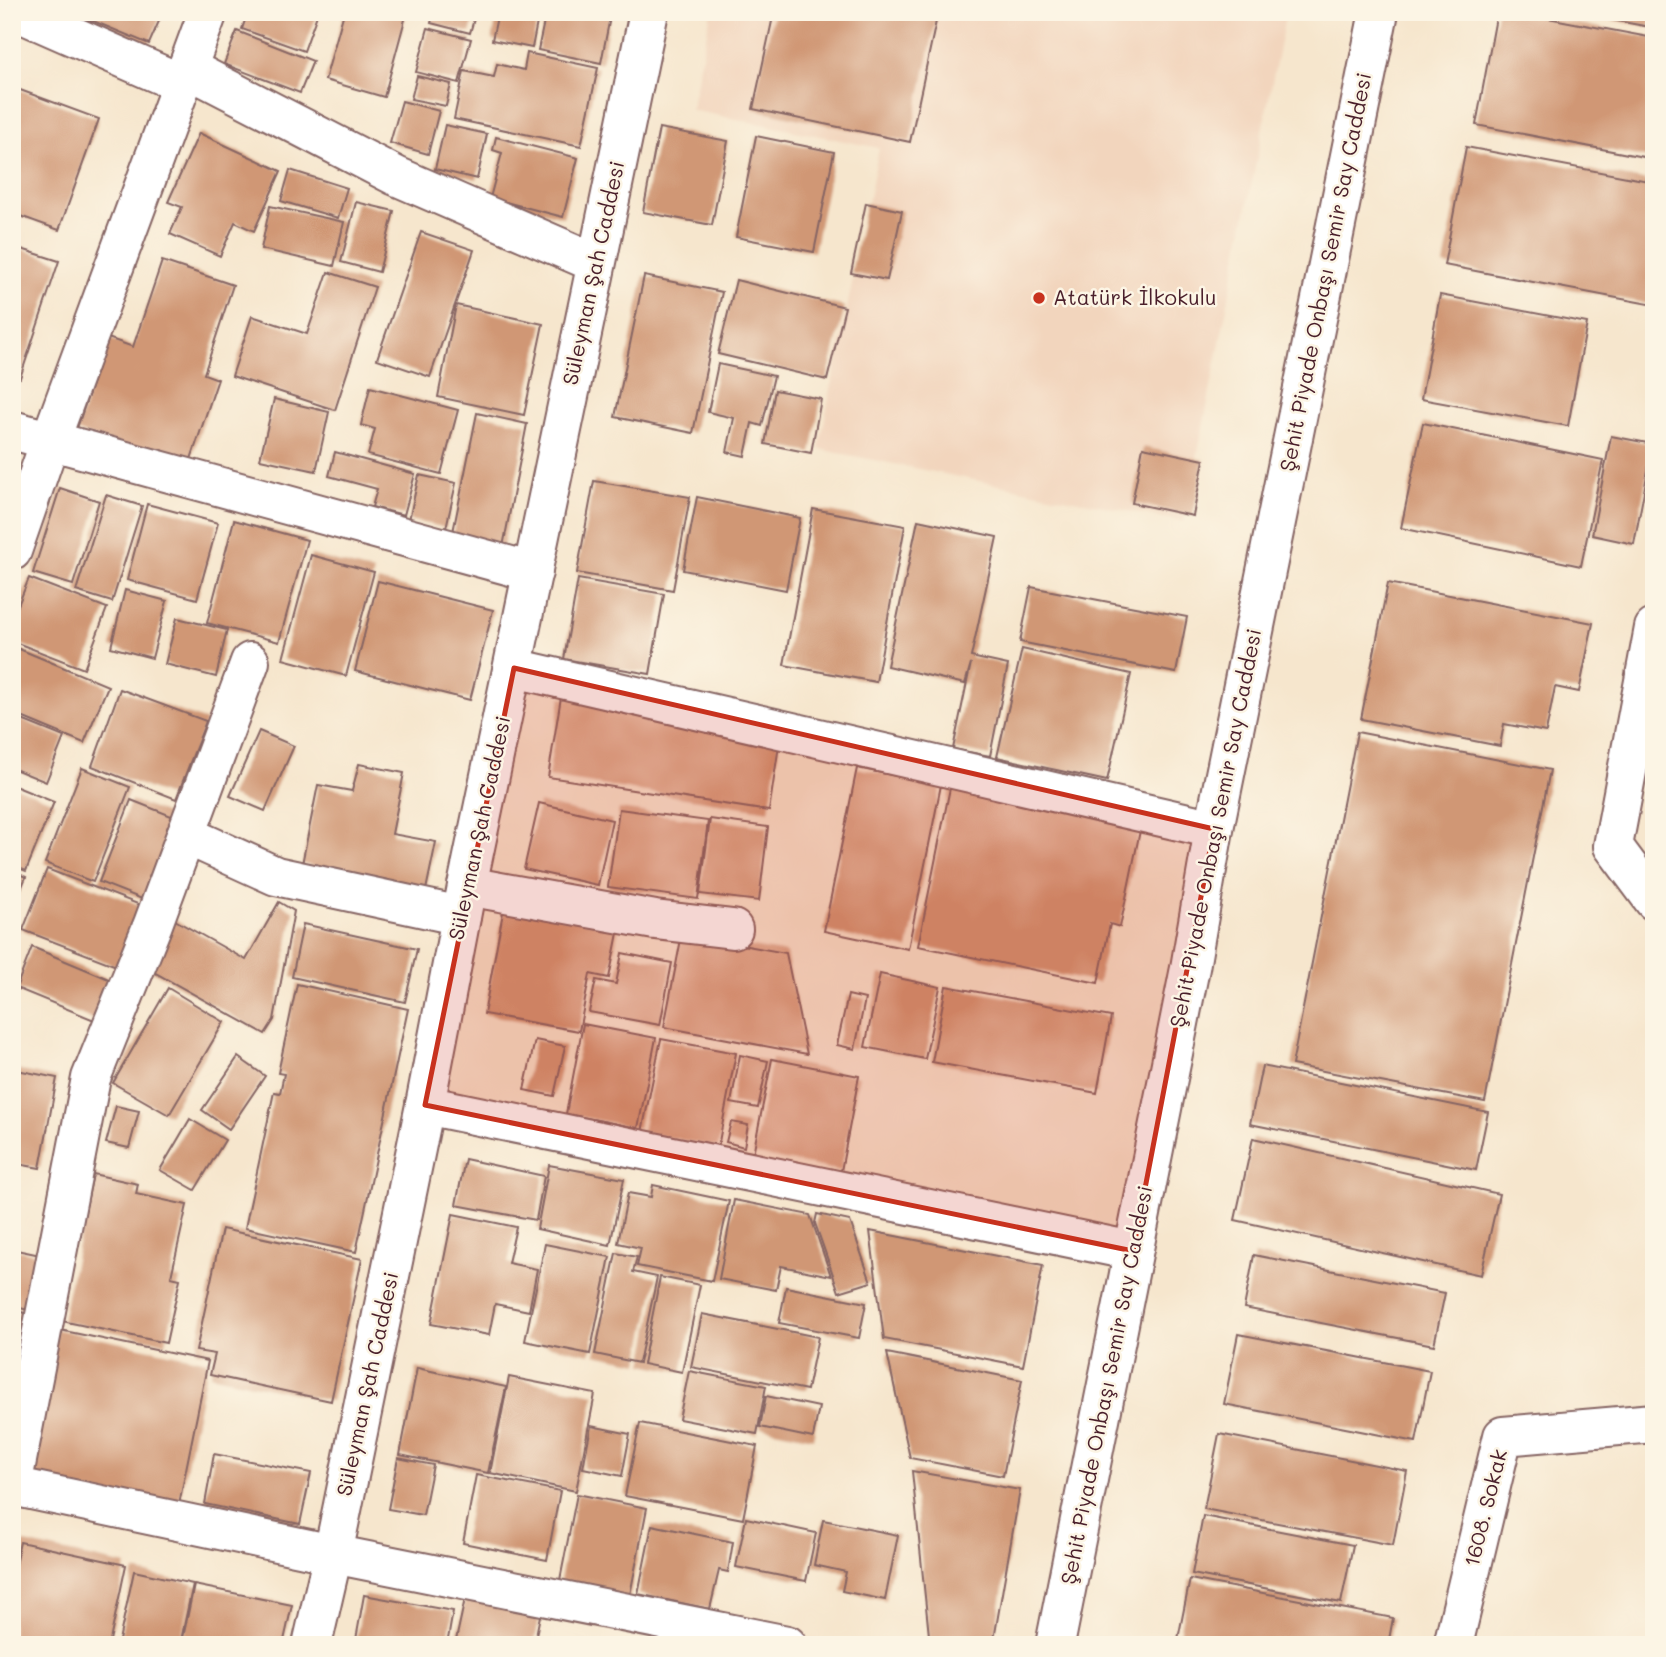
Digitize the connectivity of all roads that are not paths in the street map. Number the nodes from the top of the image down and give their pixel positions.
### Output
1 (18, 12) edge
2 (208, 12) edge
3 (649, 12) edge
4 (1379, 12) edge
5 (185, 76) junction
6 (596, 263) junction
7 (12, 430) edge
8 (50, 440) junction
9 (12, 551) edge
10 (533, 572) junction
11 (1654, 628) edge
12 (250, 662) dead end
13 (514, 668) junction
14 (1214, 829) junction
15 (186, 835) junction
16 (464, 901) junction
17 (1654, 901) edge
18 (733, 929) dead end
19 (425, 1105) junction
20 (1133, 1251) junction
21 (1654, 1423) edge
22 (12, 1486) edge
23 (333, 1554) junction
24 (312, 1645) edge
25 (787, 1645) edge
26 (1055, 1645) edge
27 (1453, 1645) edge

1 - 5 street
2 - 5 street
3 - 6 street, Süleyman Şah Caddesi
4 - 14 street, Şehit Piyade Onbaşı Semir Say Caddesi
5 - 6 street
5 - 8 street
6 - 10 street, Süleyman Şah Caddesi
7 - 8 street
8 - 9 street
8 - 10 street
10 - 13 street, Süleyman Şah Caddesi
11 - 17 street
12 - 15 street
13 - 14 street
13 - 16 street, Süleyman Şah Caddesi
14 - 20 street, Şehit Piyade Onbaşı Semir Say Caddesi
15 - 16 street
15 - 22 street
16 - 18 street
16 - 19 street, Süleyman Şah Caddesi
19 - 20 street
19 - 23 street, Süleyman Şah Caddesi
20 - 26 street, Şehit Piyade Onbaşı Semir Say Caddesi
21 - 27 street, 1608. Sokak
22 - 23 street
23 - 24 street, Süleyman Şah Caddesi
23 - 25 street

